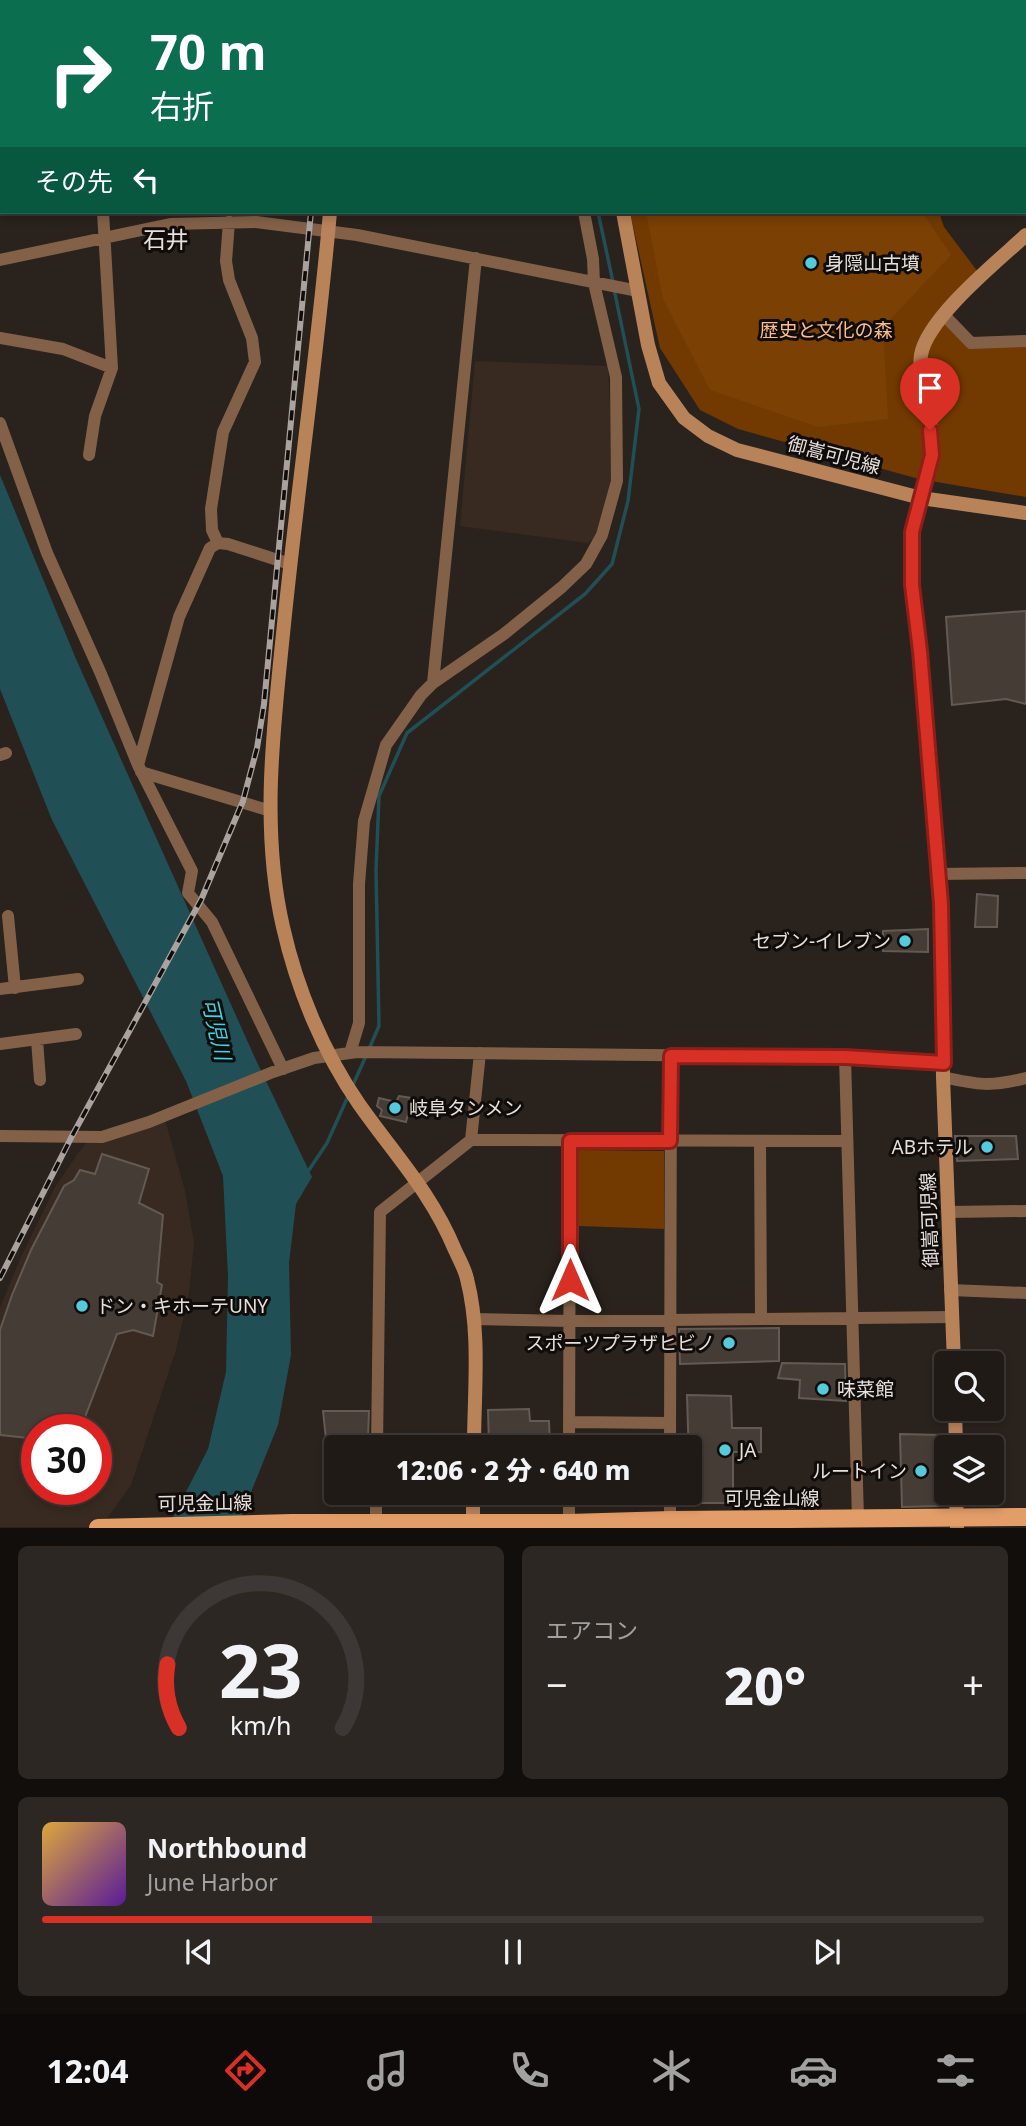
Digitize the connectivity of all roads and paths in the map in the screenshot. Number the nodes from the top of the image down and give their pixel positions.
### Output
1 (103, 214) edge
2 (330, 214) edge
3 (584, 214) edge
4 (623, 214) edge
5 (256, 217) edge
6 (229, 222) junction
7 (328, 230) junction
8 (1026, 235) edge
9 (105, 236) junction
10 (476, 258) junction
11 (0, 260) edge
12 (594, 283) junction
13 (638, 291) junction
14 (944, 314) junction
15 (0, 338) edge
16 (1026, 341) edge
17 (112, 368) junction
18 (0, 424) edge
19 (89, 455) dead end
20 (921, 498) junction
21 (1026, 513) edge
22 (218, 543) junction
23 (290, 564) junction
24 (433, 683) junction
25 (139, 768) junction
26 (271, 811) junction
27 (1026, 873) edge
28 (938, 874) junction
29 (8, 916) dead end
30 (78, 979) dead end
31 (15, 988) junction
32 (0, 989) edge
33 (76, 1034) dead end
34 (37, 1040) junction
35 (0, 1044) edge
36 (354, 1052) junction
37 (480, 1053) junction
38 (331, 1055) junction
39 (671, 1056) junction
40 (845, 1057) junction
41 (278, 1070) junction
42 (944, 1070) junction
43 (1026, 1078) edge
44 (40, 1080) dead end
45 (0, 1136) edge
46 (471, 1140) junction
47 (570, 1141) junction
48 (670, 1141) junction
49 (761, 1141) junction
50 (847, 1141) junction
51 (419, 1182) junction
52 (1026, 1211) edge
53 (948, 1212) junction
54 (950, 1290) junction
55 (1026, 1293) edge
56 (953, 1317) junction
57 (671, 1318) junction
58 (761, 1318) junction
59 (853, 1318) junction
60 (474, 1319) junction
61 (570, 1321) junction
62 (954, 1351) edge
63 (569, 1422) junction
64 (670, 1423) junction
65 (377, 1435) edge
66 (474, 1435) edge
67 (569, 1435) edge
68 (670, 1435) edge
69 (376, 1505) edge
70 (473, 1505) edge
71 (569, 1505) edge
72 (670, 1505) edge
73 (956, 1505) edge
74 (1026, 1517) edge
75 (858, 1519) junction
76 (670, 1520) junction
77 (820, 1523) edge
78 (957, 1523) edge
79 (376, 1525) edge
80 (473, 1525) edge
81 (569, 1525) edge
82 (109, 1527) edge
83 (98, 1528) edge

1 - 9 street
2 - 7 street
3 - 12 street
4 - 13 street, 御嵩可児線
5 - 6 street
5 - 7 street
6 - 9 street
6 - 22 street
7 - 10 street
7 - 23 street
8 - 14 street
9 - 11 street
9 - 17 street
10 - 12 street
10 - 24 street
12 - 13 street
12 - 24 street
13 - 20 street, 御嵩可児線
14 - 16 street
14 - 20 street
15 - 17 street
17 - 19 street
18 - 25 street
20 - 21 street
20 - 28 street, 御嵩可児線
22 - 23 street
22 - 25 street
23 - 26 street
24 - 36 street
25 - 26 street
25 - 41 street
26 - 38 street
27 - 28 street
28 - 42 street, 御嵩可児線
29 - 31 street
30 - 31 street
31 - 32 street
33 - 34 street
34 - 35 street
34 - 44 street
36 - 37 street
36 - 38 street
37 - 39 street
37 - 46 street
38 - 41 street
38 - 51 street
39 - 40 street
39 - 48 street
40 - 42 street
40 - 50 street
41 - 45 street
42 - 43 street
42 - 53 street, 御嵩可児線
46 - 47 street
46 - 51 street
47 - 48 street
47 - 61 street
48 - 49 street
48 - 57 street
49 - 50 street
49 - 58 street
50 - 59 street
51 - 60 street
51 - 65 street
52 - 53 street
53 - 54 street, 御嵩可児線
54 - 55 street
54 - 56 street, 御嵩可児線
56 - 59 street
56 - 62 street, 御嵩可児線
57 - 58 street
57 - 61 street
57 - 64 street
58 - 59 street
59 - 75 street
60 - 61 street
60 - 66 street
61 - 63 street
63 - 64 street
63 - 67 street
64 - 68 street
69 - 79 street
70 - 80 street
71 - 81 street
72 - 76 street
73 - 78 street
74 - 78 main road, 可児金山線
75 - 77 main road, 可児金山線
75 - 78 main road, 可児金山線
76 - 77 main road, 可児金山線
76 - 81 main road, 可児金山線
79 - 80 main road, 可児金山線
79 - 82 main road, 可児金山線
80 - 81 main road, 可児金山線
82 - 83 main road, 可児金山線

